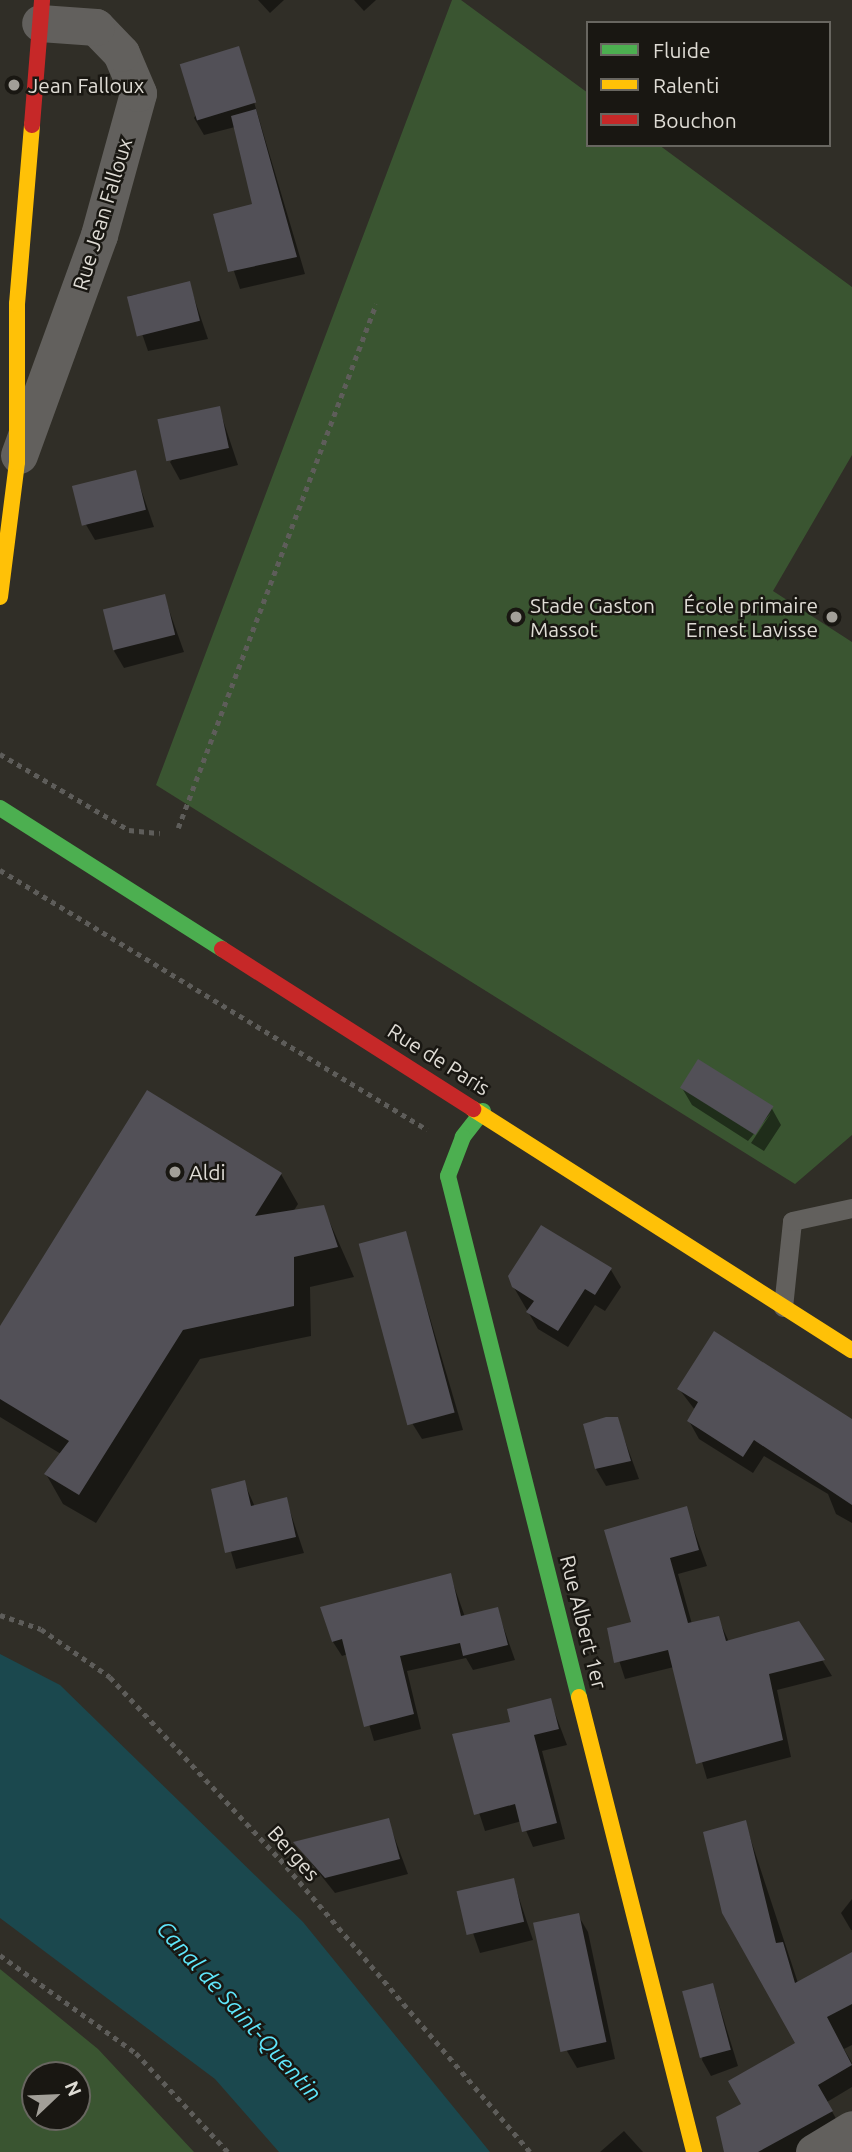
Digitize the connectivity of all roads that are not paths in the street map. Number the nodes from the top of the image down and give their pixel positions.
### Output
1 (41, 11) edge
2 (8, 318) edge
3 (17, 462) junction
4 (1, 571) edge
5 (0, 597) edge
6 (0, 808) edge
7 (483, 1111) junction
8 (852, 1208) edge
9 (783, 1307) junction
10 (852, 1350) edge
11 (852, 2129) edge
12 (694, 2152) edge
13 (814, 2152) edge

1 - 2 street, Rue Jean Falloux
1 - 3 street, Rue Jean Falloux
2 - 3 street, Rue Jean Falloux
3 - 4 street, Rue Jean Falloux
4 - 5 street, Rue Jean Falloux
6 - 7 street, Rue de Paris
7 - 9 street, Rue de Paris
7 - 12 street, Rue Albert 1er
8 - 9 lane
9 - 10 street, Rue de Paris
11 - 13 street

